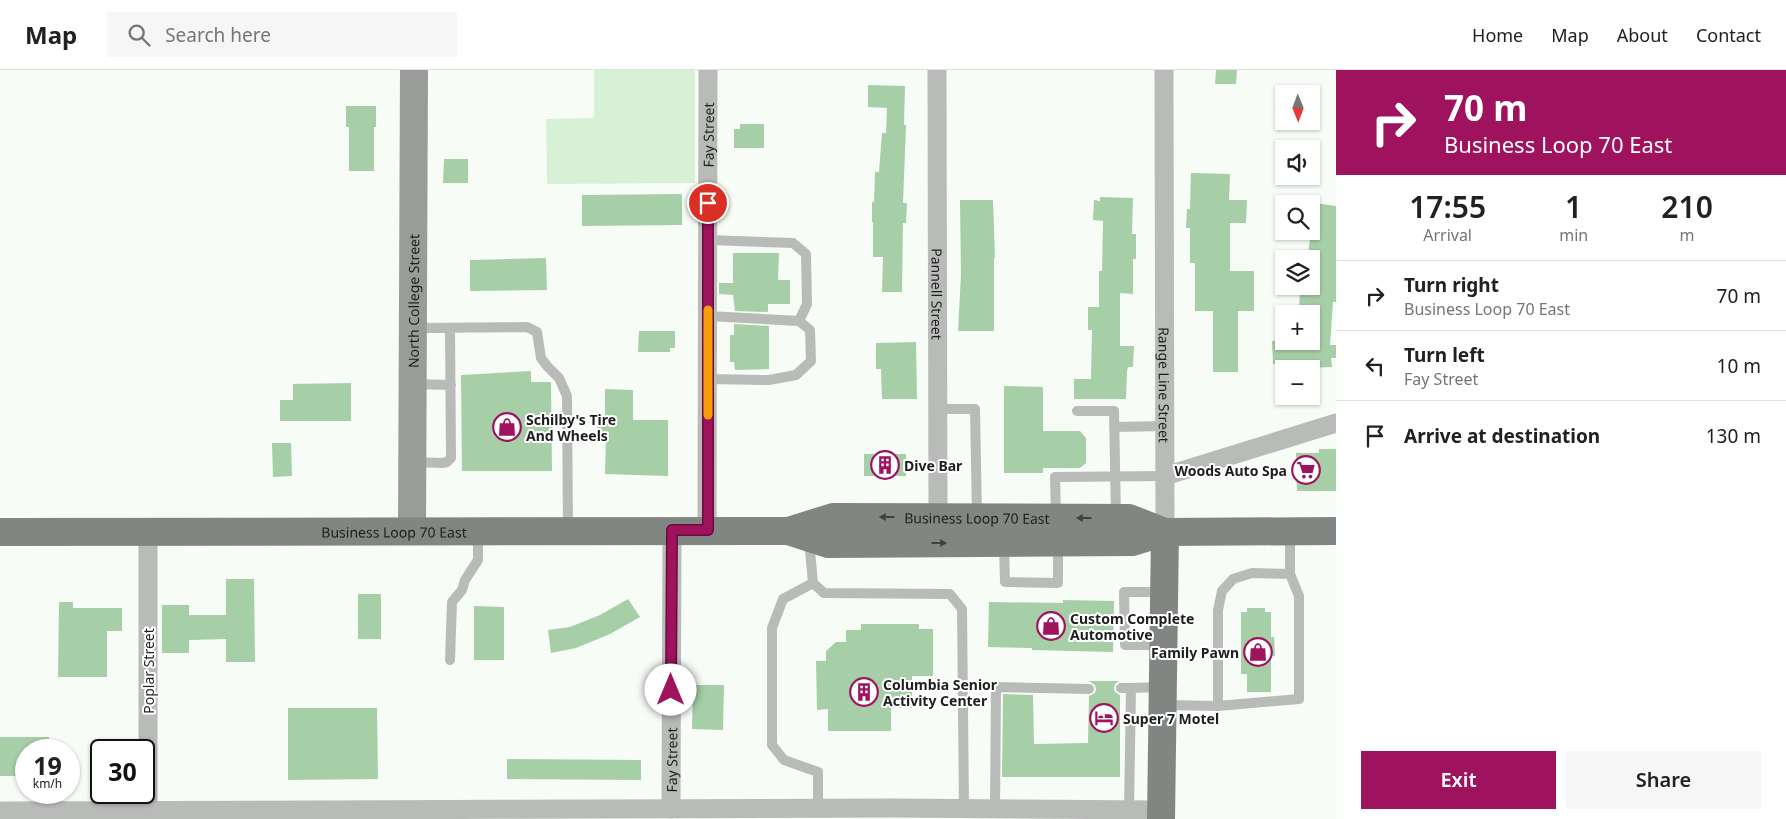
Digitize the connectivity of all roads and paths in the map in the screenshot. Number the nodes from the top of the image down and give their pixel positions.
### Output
1 (414, 70) edge
2 (708, 70) edge
3 (937, 70) edge
4 (1164, 70) edge
5 (708, 240) junction
6 (708, 316) junction
7 (799, 321) junction
8 (413, 328) junction
9 (450, 328) junction
10 (708, 379) junction
11 (412, 384) junction
12 (450, 385) junction
13 (936, 409) junction
14 (1077, 411) dead end
15 (1336, 422) edge
16 (1165, 426) junction
17 (1114, 427) junction
18 (412, 462) junction
19 (1115, 476) junction
20 (1165, 476) junction
21 (977, 517) junction
22 (938, 518) junction
23 (1116, 518) junction
24 (568, 530) junction
25 (672, 530) junction
26 (708, 530) junction
27 (1057, 530) junction
28 (148, 531) junction
29 (412, 531) junction
30 (478, 531) junction
31 (1336, 531) edge
32 (0, 532) edge
33 (1165, 532) junction
34 (1290, 532) junction
35 (798, 534) junction
36 (1004, 543) junction
37 (1290, 574) junction
38 (813, 583) junction
39 (1164, 592) junction
40 (1164, 645) junction
41 (450, 660) dead end
42 (1089, 689) dead end
43 (1163, 696) junction
44 (1218, 706) junction
45 (818, 808) junction
46 (964, 808) junction
47 (671, 809) junction
48 (995, 809) junction
49 (1129, 809) junction
50 (0, 811) edge
51 (148, 811) junction
52 (317, 814) edge
53 (446, 814) edge
54 (893, 814) edge
55 (1161, 814) edge
56 (78, 815) edge

1 - 8 main road, North College Street
2 - 5 street, Fay Street
3 - 13 street, Pannell Street
4 - 16 street, Range Line Street
5 - 6 street, Fay Street
5 - 7 lane
6 - 7 lane
6 - 10 street, Fay Street
7 - 10 lane
8 - 9 lane
8 - 11 main road, North College Street
9 - 12 lane
9 - 24 lane
10 - 26 street, Fay Street
11 - 12 lane
11 - 18 main road, North College Street
12 - 18 lane
13 - 21 lane
13 - 22 street, Pannell Street
14 - 17 lane
15 - 20 street
16 - 17 lane
16 - 20 street, Range Line Street
17 - 19 lane
18 - 29 main road, North College Street
19 - 20 lane
19 - 23 lane
19 - 27 lane
20 - 33 street, Range Line Street
21 - 22 main road, Business Loop 70 East
21 - 27 main road, Business Loop 70 East
22 -> 35 main road, Business Loop 70 East
23 -> 27 main road, Business Loop 70 East
23 - 33 main road, Business Loop 70 East
24 - 25 main road, Business Loop 70 East
24 - 30 main road, Business Loop 70 East
25 - 26 main road, Business Loop 70 East
25 - 47 street, Fay Street
26 - 35 main road, Business Loop 70 East
27 - 33 main road, Business Loop 70 East
27 - 36 main road, Business Loop 70 East
27 - 36 lane
28 - 29 main road, Business Loop 70 East
28 - 32 main road, Business Loop 70 East
28 - 51 street, Poplar Street
29 - 30 main road, Business Loop 70 East
30 - 41 lane
31 - 34 main road, Business Loop 70 East
33 - 34 main road, Business Loop 70 East
33 - 39 main road, Range Line Street
34 - 37 lane
35 -> 36 main road, Business Loop 70 East
35 - 38 lane
37 - 44 lane
37 - 44 lane
38 - 45 lane
38 - 46 lane
39 - 40 main road, Range Line Street
39 - 40 lane
40 - 43 main road, Range Line Street
42 - 48 lane
43 - 44 lane
43 - 49 lane
43 - 55 main road, Range Line Street
45 - 47 street
45 - 54 street
46 - 48 street
46 - 54 street
47 - 53 street
48 - 49 street
49 - 55 street
50 - 56 street
51 - 52 street
51 - 56 street
52 - 53 street

